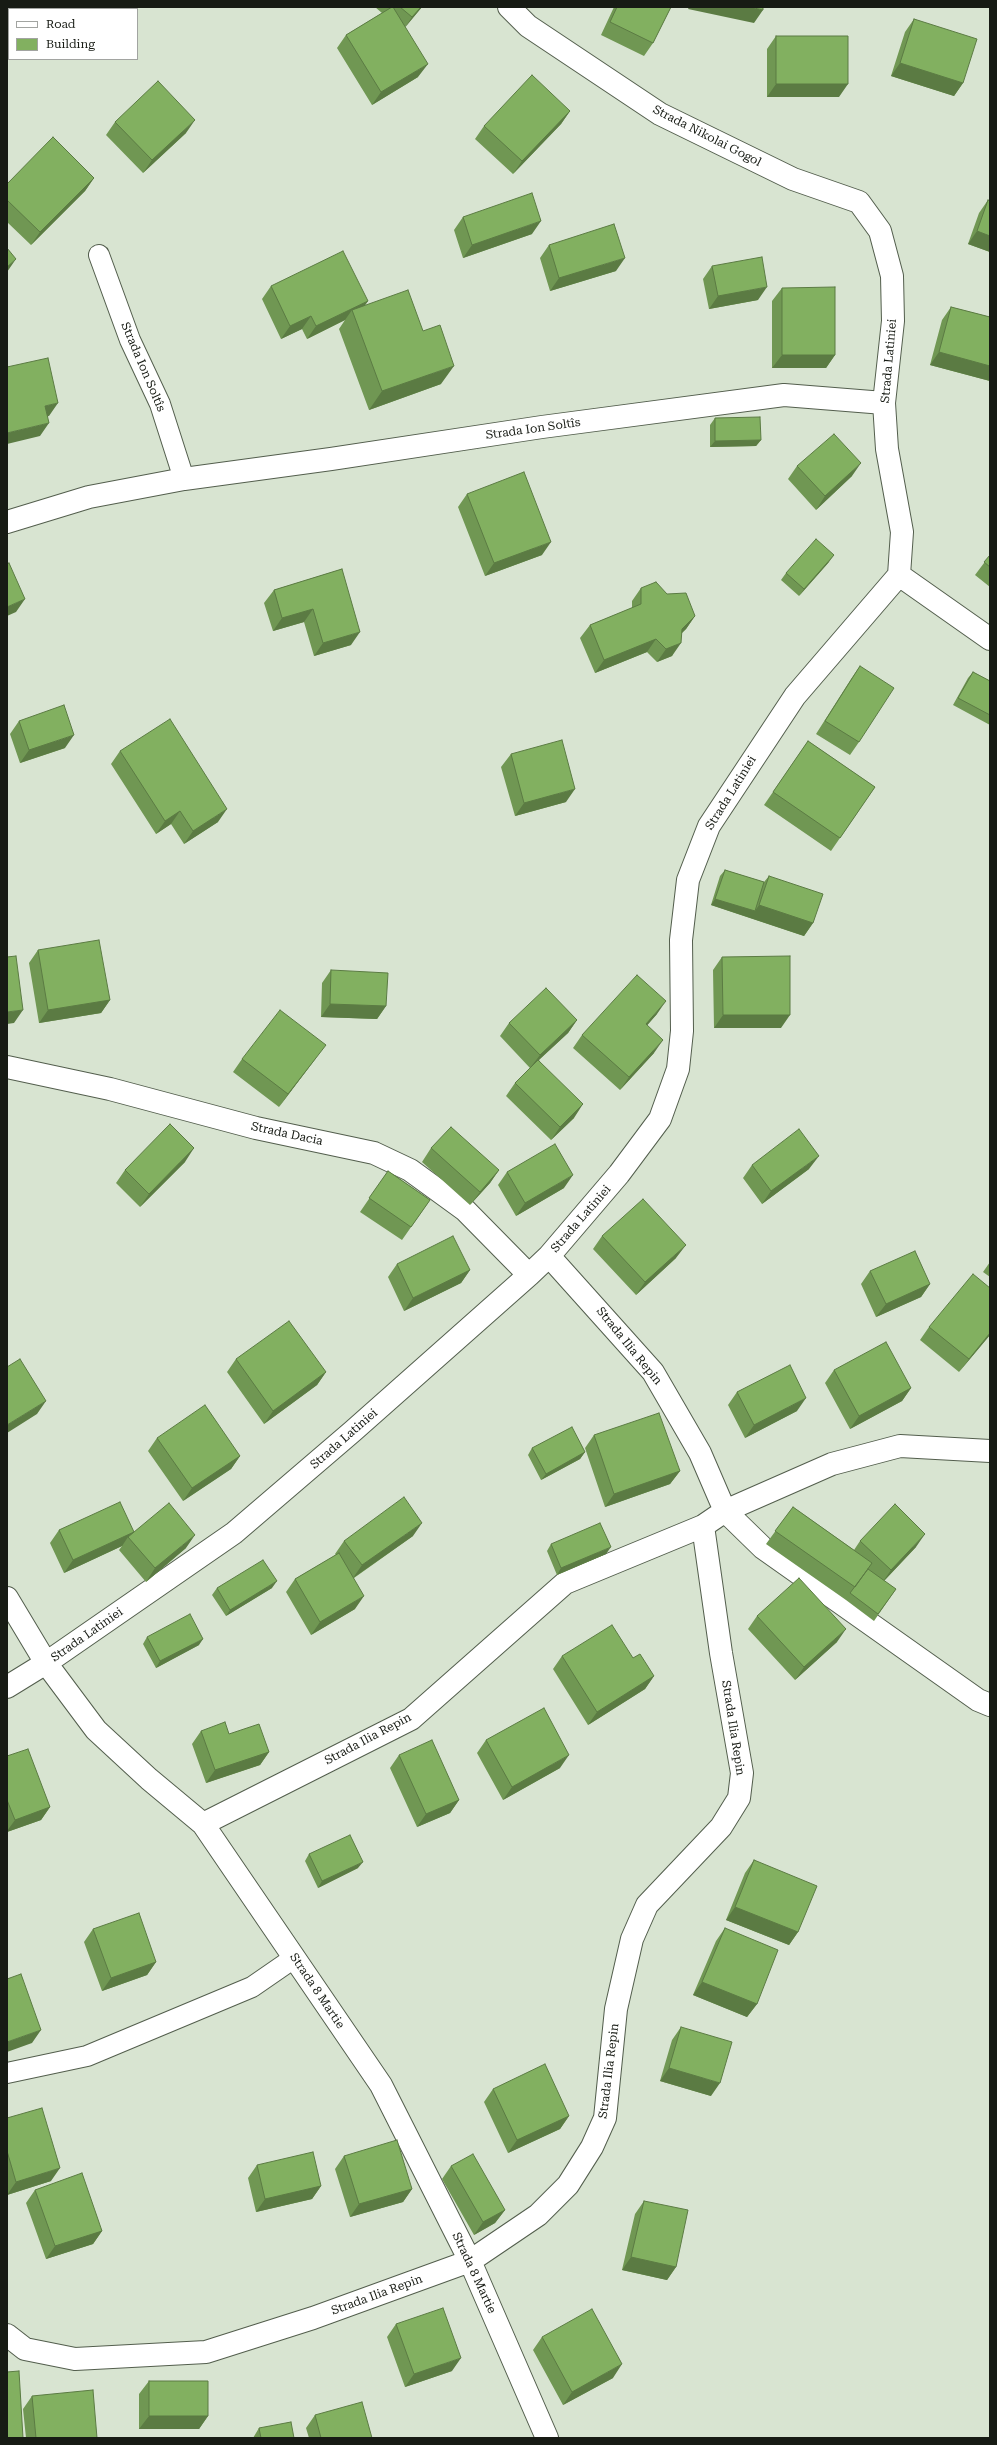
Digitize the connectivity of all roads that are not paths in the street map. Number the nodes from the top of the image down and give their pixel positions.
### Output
1 (509, 7) edge
2 (859, 202) joint
3 (99, 255) dead end
4 (884, 403) junction
5 (184, 479) junction
6 (7, 522) edge
7 (899, 575) junction
8 (990, 639) edge
9 (7, 1067) edge
10 (549, 1256) junction
11 (529, 1275) junction
12 (990, 1451) edge
13 (725, 1511) junction
14 (703, 1526) junction
15 (7, 1598) edge
16 (46, 1664) junction
17 (7, 1687) edge
18 (990, 1705) edge
19 (203, 1824) junction
20 (294, 1958) junction
21 (7, 2073) edge
22 (470, 2261) junction
23 (7, 2335) edge
24 (547, 2438) edge

1 - 2 street, Strada Nikolai Gogol
2 - 4 street, Strada Latiniei
3 - 5 lane, Strada Ion Soltîs
4 - 5 street, Strada Ion Soltîs
4 - 7 street, Strada Latiniei
5 - 6 street, Strada Ion Soltîs
7 - 8 street
7 - 10 street, Strada Latiniei
9 - 11 street, Strada Dacia
10 - 11 street, Strada Latiniei
10 - 13 street, Strada Ilia Repin
11 - 16 street, Strada Latiniei
12 - 13 street, Strada Ilia Repin
13 - 14 street, Strada Ilia Repin
13 - 18 street, Strada Ilia Repin
14 - 19 street, Strada Ilia Repin
14 - 22 street, Strada Ilia Repin
15 - 16 street, Strada 8 Martie
16 - 17 street, Strada Latiniei
16 - 19 street, Strada 8 Martie
19 - 20 street, Strada 8 Martie
20 - 21 lane
20 - 22 street, Strada 8 Martie
22 - 23 street, Strada Ilia Repin
22 - 24 street, Strada 8 Martie

